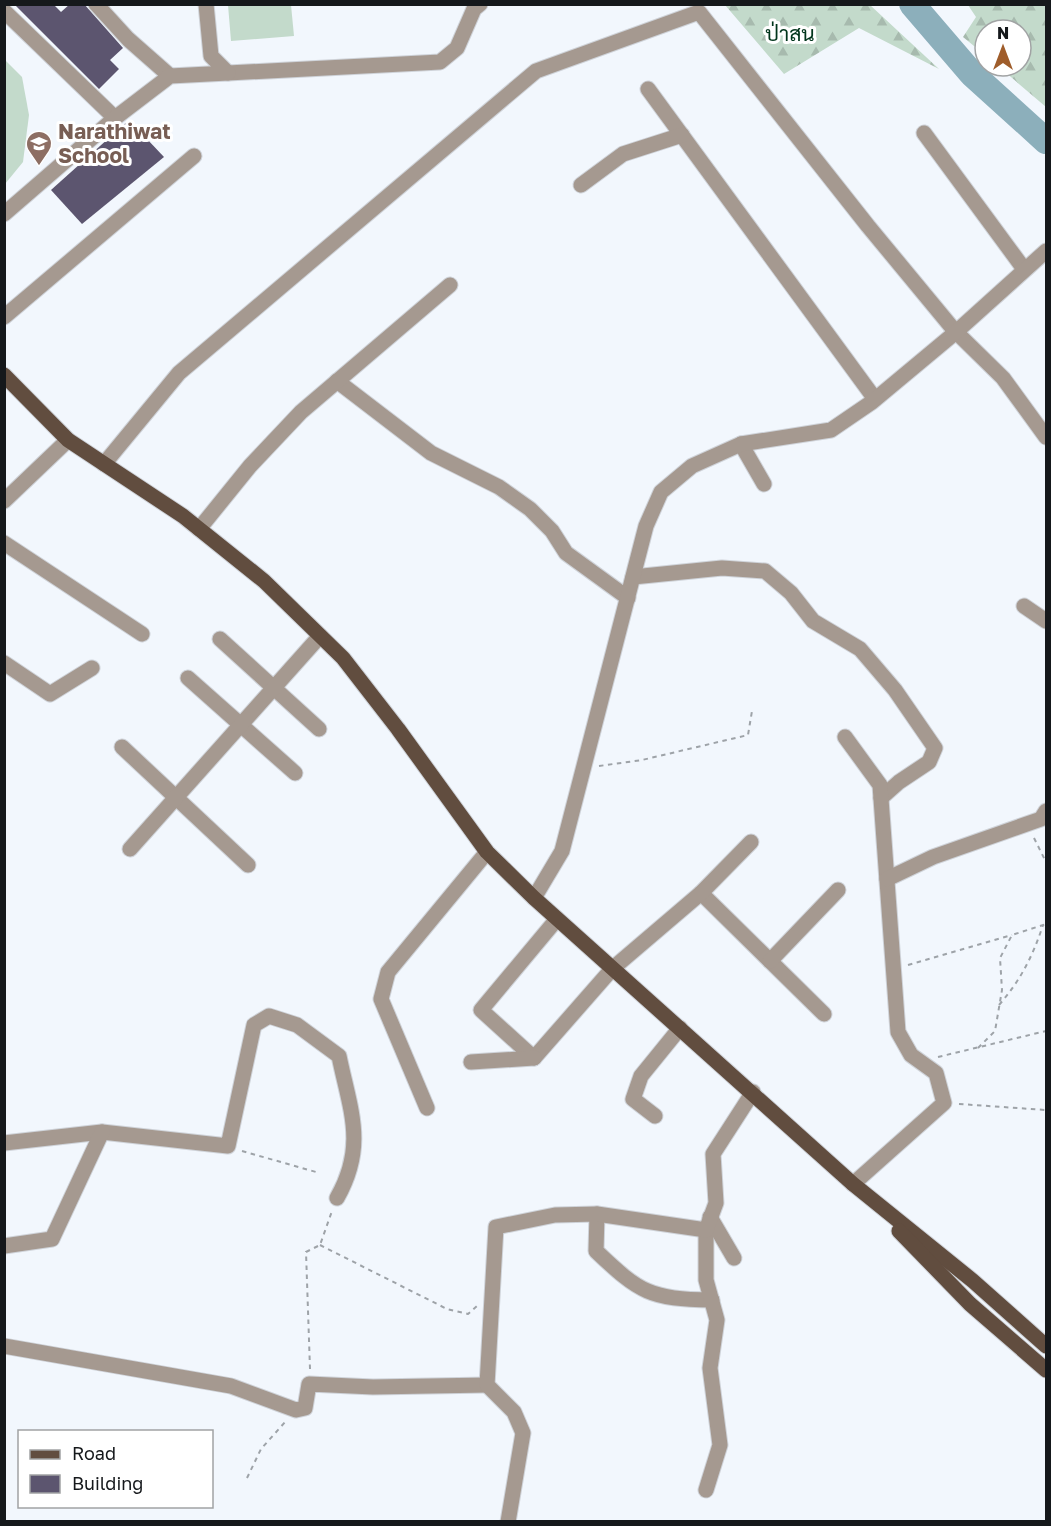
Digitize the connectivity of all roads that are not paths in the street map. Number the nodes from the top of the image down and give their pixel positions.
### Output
1 (96, 4) edge
2 (206, 4) edge
3 (480, 4) edge
4 (4, 11) edge
5 (228, 73) junction
6 (170, 76) junction
7 (648, 89) dead end
8 (115, 118) junction
9 (924, 134) dead end
10 (682, 135) junction
11 (194, 156) dead end
12 (581, 185) dead end
13 (4, 214) edge
14 (1047, 251) edge
15 (1024, 269) junction
16 (450, 285) dead end
17 (4, 317) edge
18 (956, 332) junction
19 (4, 375) edge
20 (337, 381) junction
21 (875, 399) junction
22 (1047, 436) edge
23 (68, 440) junction
24 (741, 444) junction
25 (104, 465) junction
26 (764, 484) dead end
27 (4, 501) edge
28 (199, 529) junction
29 (4, 543) edge
30 (633, 577) junction
31 (628, 598) junction
32 (1024, 606) dead end
33 (1047, 621) edge
34 (142, 634) dead end
35 (320, 636) junction
36 (220, 639) dead end
37 (4, 663) edge
38 (92, 668) dead end
39 (188, 678) dead end
40 (274, 688) junction
41 (241, 725) junction
42 (320, 729) dead end
43 (845, 736) dead end
44 (122, 747) dead end
45 (295, 773) dead end
46 (176, 798) junction
47 (881, 798) junction
48 (1047, 811) edge
49 (752, 842) dead end
50 (130, 849) dead end
51 (486, 852) junction
52 (248, 865) dead end
53 (887, 879) junction
54 (838, 890) dead end
55 (701, 893) junction
56 (534, 898) junction
57 (557, 919) junction
58 (770, 961) junction
59 (612, 969) junction
60 (824, 1014) dead end
61 (680, 1028) junction
62 (534, 1058) junction
63 (471, 1062) dead end
64 (753, 1092) junction
65 (427, 1108) dead end
66 (655, 1116) dead end
67 (102, 1132) junction
68 (4, 1143) edge
69 (854, 1184) junction
70 (337, 1198) road end
71 (597, 1214) junction
72 (708, 1223) junction
73 (4, 1246) edge
74 (734, 1258) dead end
75 (712, 1300) junction
76 (4, 1346) edge
77 (1047, 1346) edge
78 (1042, 1366) edge
79 (1047, 1380) edge
80 (486, 1385) junction
81 (706, 1490) dead end
82 (508, 1521) edge

1 - 6 street
2 - 5 street
3 - 5 street
4 - 8 street
5 - 6 street
6 - 8 street
7 - 10 street
8 - 13 street
9 - 15 street
10 - 12 street
10 - 21 street
11 - 17 street
14 - 15 street
15 - 18 street
16 - 20 street
18 - 21 street
18 - 22 street
18 - 25 street
19 - 23 main road
20 - 28 street
20 - 31 street
21 - 24 street
23 - 25 main road
23 - 27 street
24 - 26 street
24 - 30 street
25 - 28 main road
28 - 35 main road
29 - 34 street
30 - 31 street
30 - 47 street
31 - 56 street
32 - 33 street
35 - 40 street
35 - 51 main road
36 - 40 street
37 - 38 street
39 - 41 street
40 - 41 street
40 - 42 street
41 - 45 street
41 - 46 street
43 - 47 street
44 - 46 street
46 - 50 street
46 - 52 street
47 - 53 street
48 - 53 street
49 - 55 street
51 - 56 main road
51 - 65 street
53 - 69 street
54 - 58 street
55 - 58 street
55 - 59 street
56 - 57 main road
57 - 59 main road
57 - 62 street
58 - 60 street
59 - 61 main road
59 - 62 street
61 - 64 main road
61 - 66 street
62 - 63 street
64 - 69 main road
64 - 72 street
67 - 68 street
67 - 70 street
67 - 73 street
69 - 77 main road
69 - 78 main road
71 - 72 street
71 - 75 street
71 - 80 street
72 - 74 street
72 - 75 street
75 - 81 street
76 - 80 street
78 - 79 main road
80 - 82 street

